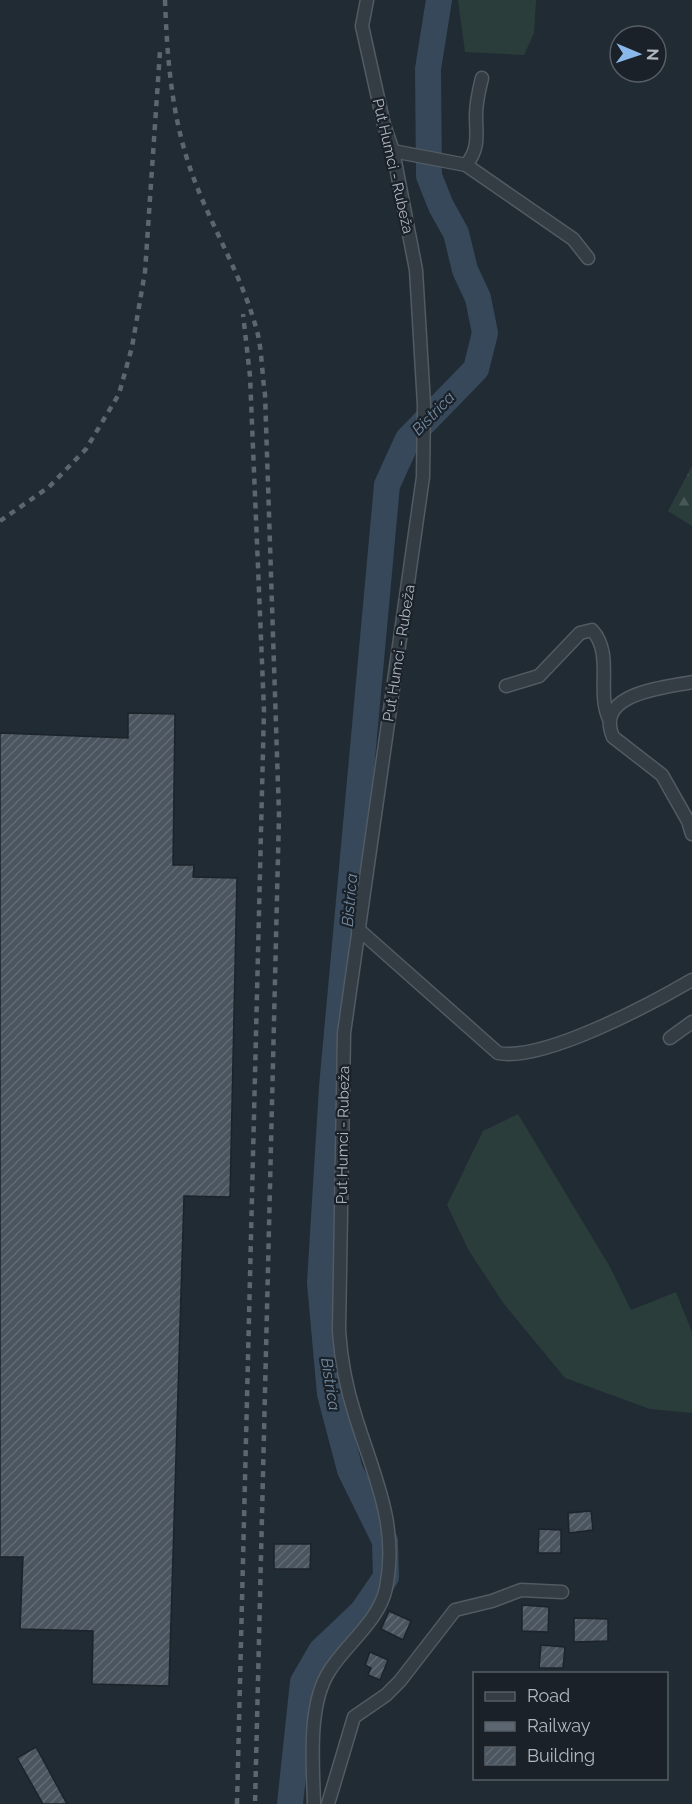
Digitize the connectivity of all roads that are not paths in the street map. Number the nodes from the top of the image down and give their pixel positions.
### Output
1 (367, 0) edge
2 (482, 78) dead end
3 (393, 151) junction
4 (466, 165) junction
5 (588, 258) dead end
6 (692, 682) edge
7 (506, 686) dead end
8 (609, 719) junction
9 (692, 834) edge
10 (358, 929) junction
11 (692, 980) edge
12 (692, 1022) edge
13 (670, 1038) dead end
14 (562, 1592) dead end
15 (314, 1804) edge
16 (328, 1804) edge

1 - 3 street, Put Humci - Rubeža
2 - 4 street
3 - 4 street
3 - 10 street, Put Humci - Rubeža
4 - 5 street
6 - 8 street
7 - 8 street
8 - 9 street
10 - 11 street
10 - 15 street, Put Humci - Rubeža
12 - 13 street
14 - 16 street

